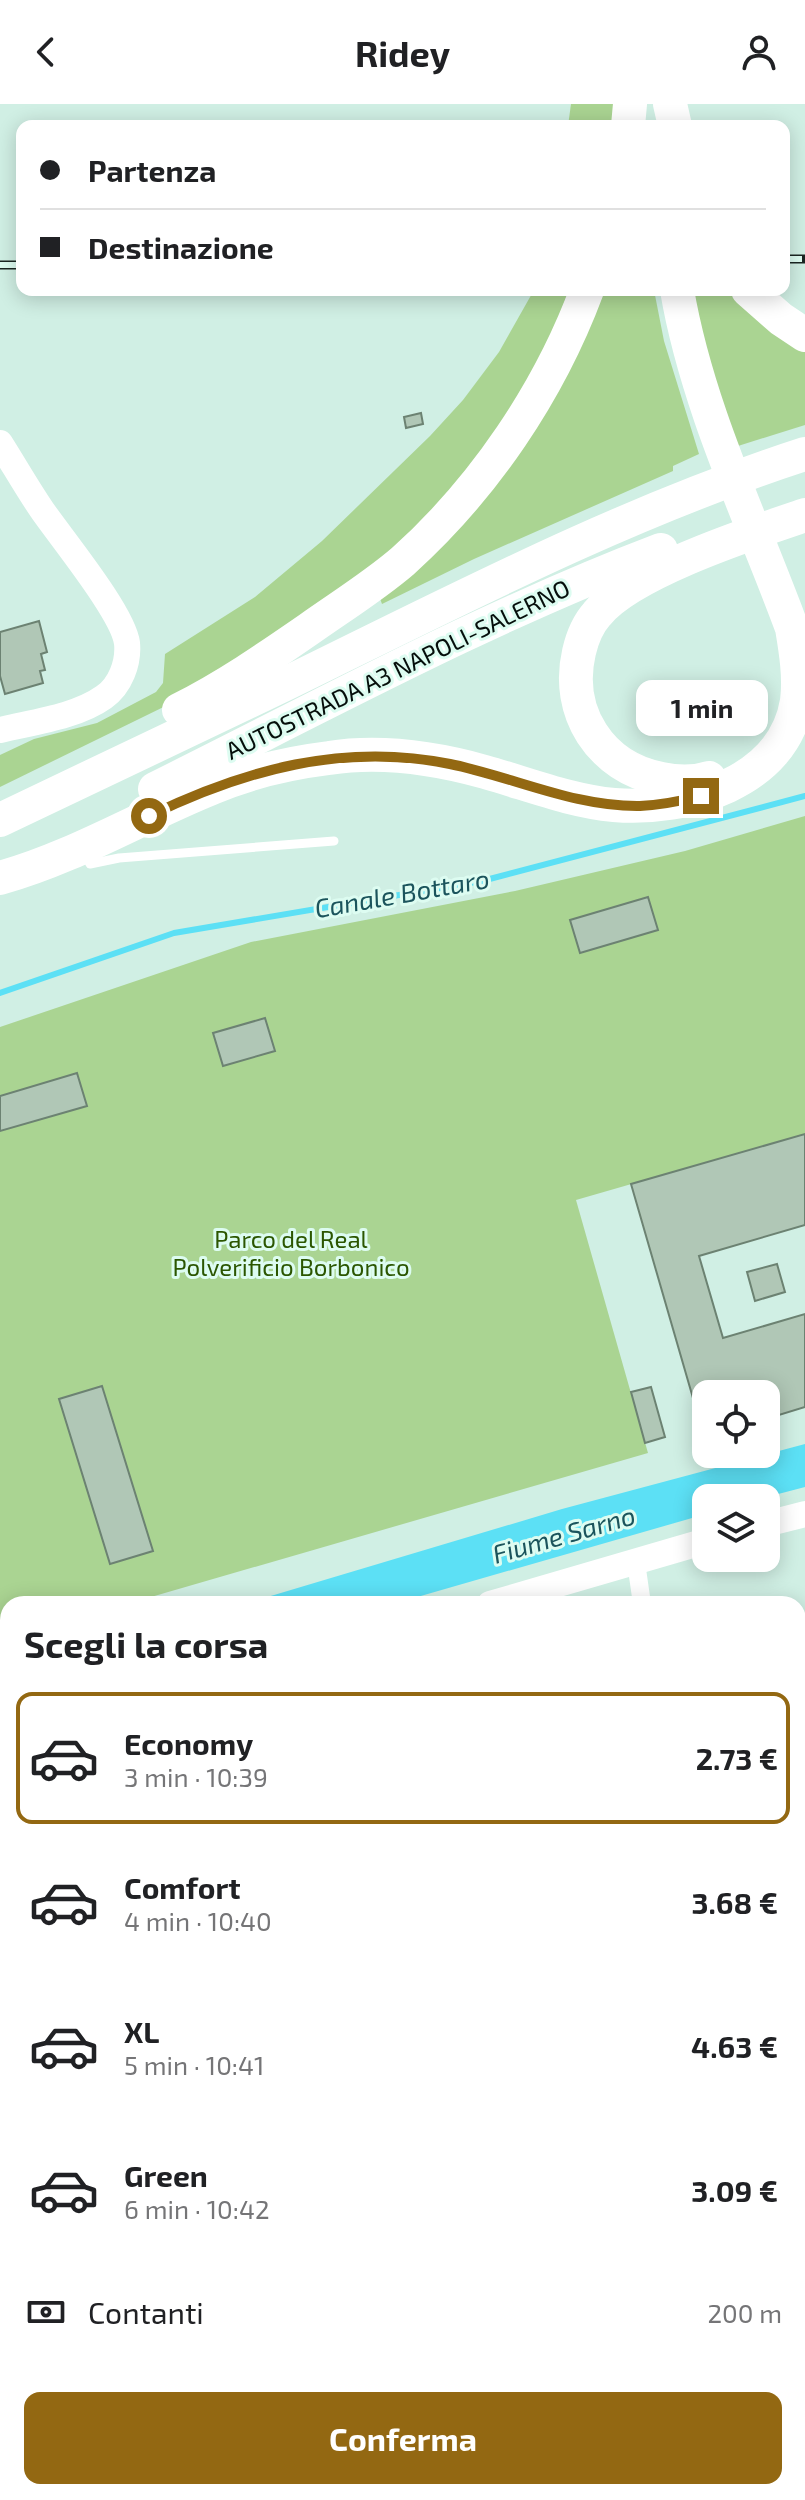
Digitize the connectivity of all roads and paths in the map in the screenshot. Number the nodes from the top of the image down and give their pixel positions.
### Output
1 (584, 296) edge
2 (661, 296) edge
3 (678, 296) edge
4 (755, 296) edge
5 (805, 335) edge
6 (0, 443) edge
7 (714, 447) junction
8 (805, 454) edge
9 (805, 496) edge
10 (805, 515) edge
11 (754, 548) junction
12 (0, 730) edge
13 (0, 813) edge
14 (0, 820) edge
15 (334, 841) dead end
16 (82, 849) junction
17 (0, 863) edge
18 (0, 878) edge
19 (805, 1514) edge
20 (780, 1520) edge
21 (692, 1545) edge
22 (636, 1562) junction
23 (518, 1596) edge
24 (641, 1596) edge

1 - 13 highway
2 - 7 highway
3 - 7 highway
4 - 5 highway
6 - 12 street
7 - 11 highway
8 - 14 highway, AUTOSTRADA A3 NAPOLI-SALERNO
9 - 17 highway, AUTOSTRADA A3 NAPOLI-SALERNO
10 - 11 highway
11 - 16 highway
15 - 16 lane
16 - 18 highway
19 - 20 street
21 - 22 street
22 - 23 street
22 - 24 street

